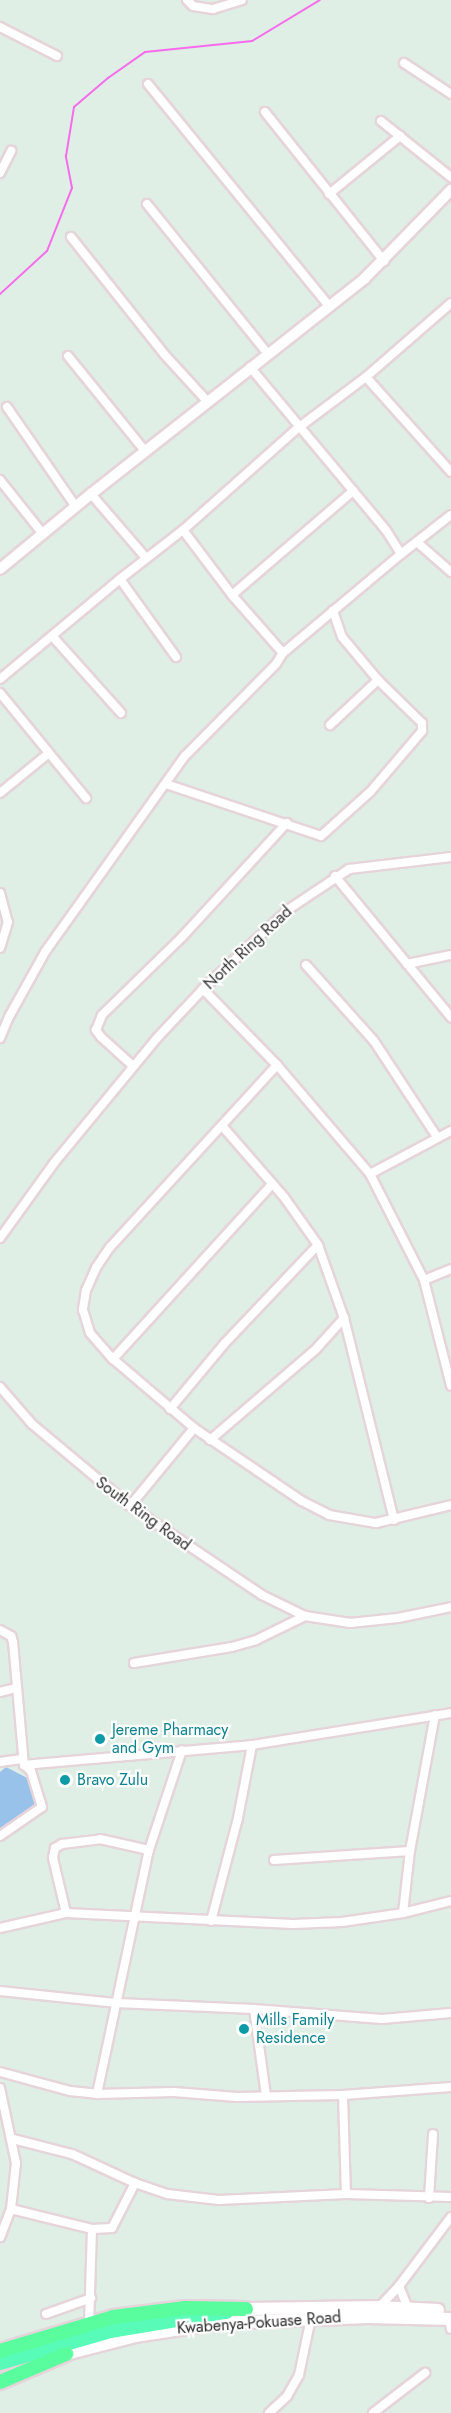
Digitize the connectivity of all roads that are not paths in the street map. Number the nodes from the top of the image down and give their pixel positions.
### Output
1 (187, 0) edge
2 (242, 0) edge
3 (1, 29) edge
4 (57, 56) dead end
5 (404, 63) dead end
6 (148, 84) dead end
7 (451, 94) edge
8 (265, 112) dead end
9 (381, 121) dead end
10 (400, 136) junction
11 (10, 151) dead end
12 (0, 173) edge
13 (451, 177) edge
14 (450, 192) edge
15 (329, 194) junction
16 (147, 204) dead end
17 (71, 237) dead end
18 (384, 261) junction
19 (451, 303) edge
20 (329, 306) junction
21 (268, 354) junction
22 (68, 356) dead end
23 (250, 367) junction
24 (366, 377) junction
25 (207, 402) junction
26 (7, 407) dead end
27 (298, 428) junction
28 (145, 451) junction
29 (451, 472) edge
30 (0, 480) edge
31 (353, 491) junction
32 (91, 494) junction
33 (76, 507) junction
34 (451, 515) edge
35 (183, 531) junction
36 (43, 534) junction
37 (418, 543) junction
38 (401, 554) junction
39 (146, 558) junction
40 (0, 569) edge
41 (451, 572) edge
42 (120, 579) junction
43 (232, 595) junction
44 (333, 611) junction
45 (53, 637) junction
46 (283, 653) junction
47 (176, 657) dead end
48 (0, 679) edge
49 (378, 680) junction
50 (0, 693) edge
51 (121, 713) dead end
52 (330, 725) dead end
53 (49, 753) junction
54 (166, 784) junction
55 (0, 793) edge
56 (86, 798) dead end
57 (287, 823) junction
58 (451, 857) edge
59 (335, 876) junction
60 (0, 893) edge
61 (0, 948) edge
62 (451, 955) edge
63 (306, 964) dead end
64 (407, 964) junction
65 (203, 989) junction
66 (451, 1017) edge
67 (0, 1038) edge
68 (277, 1065) junction
69 (133, 1066) junction
70 (223, 1127) junction
71 (451, 1131) edge
72 (437, 1137) junction
73 (370, 1174) junction
74 (272, 1184) junction
75 (0, 1238) edge
76 (318, 1245) junction
77 (451, 1269) edge
78 (424, 1280) junction
79 (344, 1318) junction
80 (113, 1359) junction
81 (451, 1386) edge
82 (0, 1387) edge
83 (170, 1409) junction
84 (194, 1428) junction
85 (210, 1440) junction
86 (451, 1504) edge
87 (130, 1506) junction
88 (394, 1520) junction
89 (451, 1607) edge
90 (305, 1616) junction
91 (0, 1630) edge
92 (134, 1663) dead end
93 (16, 1688) junction
94 (0, 1692) edge
95 (451, 1713) edge
96 (435, 1715) junction
97 (252, 1745) junction
98 (182, 1750) junction
99 (0, 1762) edge
100 (23, 1762) junction
101 (0, 1836) edge
102 (149, 1850) junction
103 (410, 1851) junction
104 (274, 1860) dead end
105 (451, 1902) edge
106 (66, 1913) junction
107 (403, 1913) junction
108 (135, 1916) junction
109 (212, 1921) junction
110 (0, 1928) edge
111 (0, 1991) edge
112 (117, 2003) junction
113 (254, 2009) junction
114 (451, 2013) edge
115 (0, 2072) edge
116 (451, 2087) edge
117 (0, 2088) edge
118 (97, 2094) junction
119 (343, 2095) junction
120 (266, 2096) junction
121 (433, 2134) dead end
122 (13, 2139) junction
123 (135, 2183) junction
124 (346, 2194) junction
125 (451, 2197) edge
126 (429, 2198) junction
127 (11, 2209) junction
128 (451, 2217) edge
129 (92, 2229) junction
130 (0, 2237) edge
131 (399, 2286) junction
132 (91, 2298) junction
133 (379, 2307) junction
134 (246, 2309) junction
135 (410, 2313) junction
136 (46, 2314) dead end
137 (310, 2318) junction
138 (451, 2320) edge
139 (89, 2322) junction
140 (0, 2351) edge
141 (66, 2354) junction
142 (0, 2363) edge
143 (425, 2373) dead end
144 (0, 2374) edge
145 (0, 2382) edge
146 (269, 2413) edge
147 (373, 2413) edge

1 - 2 street
3 - 4 street
5 - 7 street
6 - 20 street
8 - 15 street
9 - 10 street
10 - 13 street
10 - 15 street
11 - 12 street
14 - 18 street
15 - 18 street
16 - 21 street
17 - 25 street
18 - 20 street
19 - 24 street
20 - 21 street
21 - 23 street
22 - 28 street
23 - 25 street
23 - 27 street
24 - 27 street
24 - 29 street
25 - 28 street
26 - 33 street
27 - 31 street
27 - 35 street
28 - 32 street
30 - 36 street
31 - 38 street
31 - 43 street
32 - 33 street
32 - 39 street
33 - 36 street
34 - 37 street
35 - 39 street
35 - 43 street
36 - 40 street
37 - 38 street
37 - 41 street
38 - 44 street
39 - 42 street
42 - 45 street
42 - 47 street
43 - 46 street
44 - 46 street
44 - 49 street
45 - 48 street
45 - 51 street
46 - 54 street
49 - 52 street
49 - 57 street
50 - 53 street
53 - 55 street
53 - 56 street
54 - 57 street
54 - 67 street
57 - 69 street
58 - 59 street, North Ring Road
59 - 64 street
59 - 65 street, North Ring Road
60 - 61 street
62 - 64 street
63 - 72 street
64 - 66 street
65 - 68 street
65 - 69 street, North Ring Road
68 - 70 street
68 - 73 street
69 - 75 street, North Ring Road
70 - 74 street
70 - 80 street
71 - 72 street
72 - 73 street
73 - 78 street
74 - 76 street
74 - 80 street
76 - 79 street
76 - 83 street
77 - 78 street
78 - 81 street
79 - 85 street
79 - 88 street
80 - 83 street
82 - 87 street, South Ring Road
83 - 84 street
84 - 85 street
84 - 87 street
85 - 88 street
86 - 88 street
87 - 90 street, South Ring Road
89 - 90 street, South Ring Road
90 - 92 street
91 - 93 street
93 - 94 street
93 - 100 street
95 - 96 street
96 - 97 street
96 - 103 street
97 - 98 street
97 - 109 street
98 - 100 street
98 - 102 street
99 - 100 street
100 - 101 street
102 - 106 street
102 - 108 street
103 - 104 street
103 - 107 street
105 - 107 street
106 - 108 street
106 - 110 street
107 - 109 street
108 - 109 street
108 - 112 street
111 - 112 street
112 - 113 street
112 - 118 street
113 - 114 street
113 - 120 street
115 - 118 street
116 - 119 street
117 - 122 street
118 - 120 street
119 - 120 street
119 - 124 street
121 - 126 street
122 - 123 street
122 - 127 street
123 - 124 street
123 - 129 street
124 - 126 street
125 - 126 street
127 - 129 street
127 - 130 street
128 - 131 street
129 - 132 street
131 - 133 street
131 - 135 street
132 - 136 street
132 - 139 street
133 - 134 main road, Kwabenya-Pokuase Road
133 - 135 main road, Kwabenya-Pokuase Road
134 - 139 highway
134 - 142 main road, Kwabenya-Pokuase Road
135 - 137 main road, Kwabenya-Pokuase Road
135 - 138 main road, Kwabenya-Pokuase Road
137 - 141 main road, Kwabenya-Pokuase Road
137 - 146 street
139 - 140 highway
141 - 144 main road, Kwabenya-Pokuase Road
141 - 145 highway
143 - 147 street

